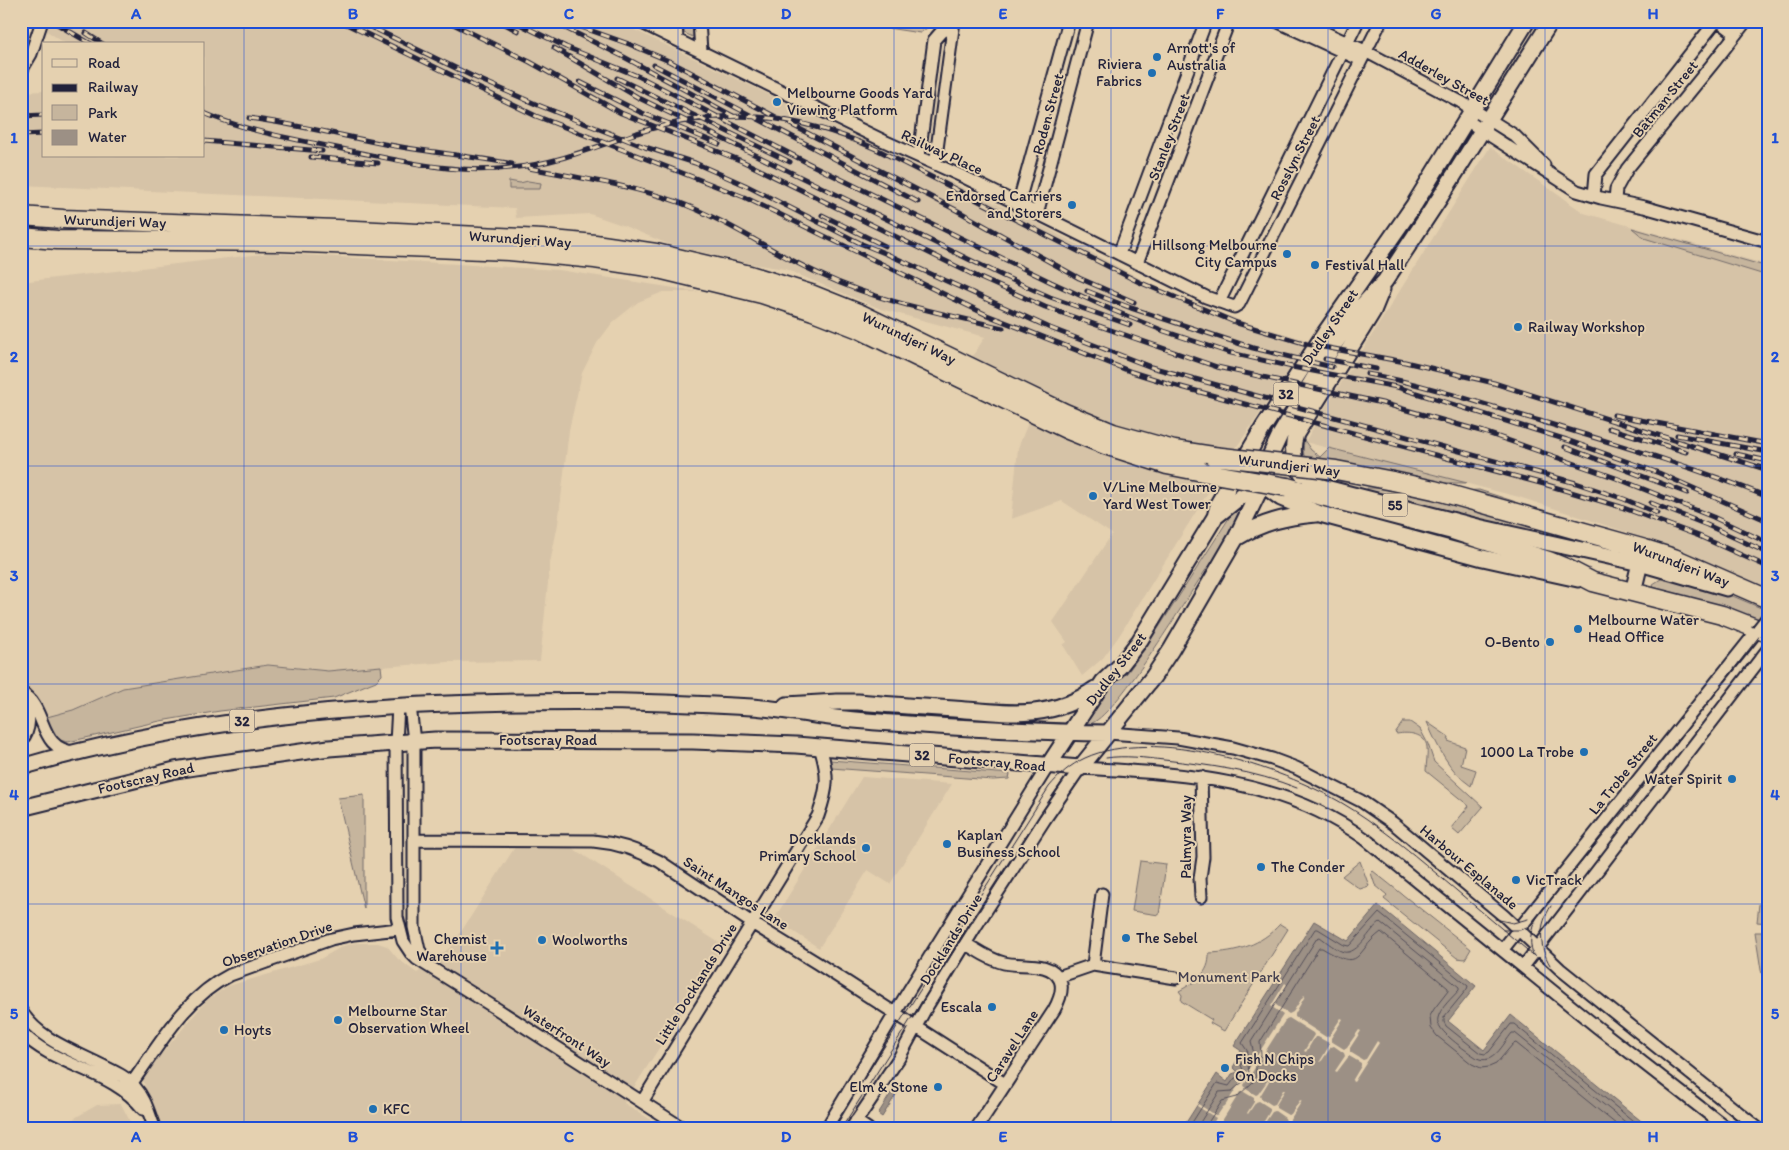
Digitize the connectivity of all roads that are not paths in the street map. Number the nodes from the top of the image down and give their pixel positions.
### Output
1 (42, 21) edge
2 (638, 21) edge
3 (676, 21) edge
4 (699, 21) edge
5 (1069, 21) edge
6 (1088, 21) edge
7 (1206, 21) edge
8 (1229, 21) edge
9 (1276, 21) edge
10 (1300, 21) edge
11 (1358, 21) edge
12 (1381, 21) edge
13 (1527, 21) edge
14 (1551, 21) edge
15 (1718, 21) edge
16 (1746, 21) edge
17 (954, 23) edge
18 (1736, 34) junction
19 (677, 40) junction
20 (1346, 47) junction
21 (701, 51) junction
22 (1363, 56) junction
23 (21, 71) edge
24 (1469, 115) junction
25 (1485, 125) junction
26 (919, 156) junction
27 (935, 164) junction
28 (1594, 196) junction
29 (1615, 200) junction
30 (1018, 205) junction
31 (1037, 214) junction
32 (21, 216) edge
33 (21, 237) edge
34 (1768, 242) edge
35 (1119, 254) junction
36 (1137, 263) junction
37 (1385, 281) junction
38 (1219, 302) junction
39 (1235, 306) joint
40 (1253, 446) junction
41 (1262, 483) junction
42 (1311, 485) junction
43 (1320, 514) junction
44 (1215, 517) junction
45 (1236, 538) junction
46 (1640, 563) junction
47 (1593, 582) junction
48 (1633, 592) junction
49 (1768, 600) edge
50 (1768, 604) edge
51 (1768, 617) edge
52 (1768, 632) edge
53 (1768, 649) edge
54 (1103, 682) junction
55 (23, 694) edge
56 (404, 706) junction
57 (755, 707) junction
58 (1070, 733) junction
59 (1108, 733) junction
60 (21, 741) edge
61 (414, 742) junction
62 (396, 743) junction
63 (820, 747) junction
64 (76, 752) junction
65 (1048, 766) junction
66 (21, 767) edge
67 (1080, 768) junction
68 (1201, 777) junction
69 (36, 803) junction
70 (21, 808) edge
71 (21, 813) edge
72 (414, 840) junction
73 (1102, 894) dead end
74 (1201, 897) dead end
75 (752, 923) junction
76 (399, 929) junction
77 (1519, 929) junction
78 (966, 944) junction
79 (1537, 948) junction
80 (1503, 949) junction
81 (1093, 965) junction
82 (1523, 966) junction
83 (433, 968) junction
84 (1058, 977) junction
85 (1176, 978) dead end
86 (21, 1011) edge
87 (895, 1013) junction
88 (916, 1026) junction
89 (21, 1032) edge
90 (1005, 1084) junction
91 (129, 1087) junction
92 (642, 1102) junction
93 (153, 1125) edge
94 (853, 1125) edge
95 (684, 1129) edge
96 (826, 1129) edge
97 (868, 1129) edge
98 (976, 1129) edge
99 (1728, 1129) edge
100 (1760, 1129) edge

1 - 23 street
2 - 19 street, Railway Place
3 - 19 street
4 - 21 street
5 - 30 street, Roden Street
6 - 31 street, Roden Street
7 - 35 street, Stanley Street
8 - 36 street, Stanley Street
9 - 20 street, Adderley Street
10 - 20 street, Adderley Street
11 - 20 street, Rosslyn Street
12 - 22 street, Rosslyn Street
13 - 24 main road, Dudley Street / 32
14 - 25 main road, Dudley Street / 32
15 - 18 street
15 - 28 street, Batman Street
16 - 18 street, Batman Street
17 - 26 street
17 - 27 street
18 - 29 street, Batman Street
19 - 21 street, Railway Place
20 - 22 street, Adderley Street
20 - 38 street, Rosslyn Street
21 - 26 street, Railway Place
22 - 24 street, Adderley Street
22 - 39 street, Rosslyn Street
24 - 25 street, Adderley Street
24 - 40 main road, Dudley Street / 32
25 - 28 street, Adderley Street
25 - 37 main road, Dudley Street / 32
26 - 27 street, Railway Place
27 - 30 street, Railway Place
28 - 29 street, Adderley Street
29 - 34 street, Adderley Street
30 - 31 street, Railway Place
31 - 35 street, Railway Place
32 - 49 highway, Wurundjeri Way, bridge
33 - 47 highway, Wurundjeri Way, bridge
35 - 36 street, Railway Place
36 - 38 street, Railway Place
37 - 41 main road, Dudley Street / 32
37 - 42 main road
38 - 39 street, Railway Place
40 - 41 main road
40 - 44 main road, Dudley Street / 32
41 - 42 main road, Wurundjeri Way
41 - 43 main road, 55
41 - 44 main road
41 - 45 main road, Dudley Street / 32
42 - 46 main road, Wurundjeri Way / 55
43 - 45 main road
43 - 47 main road, Wurundjeri Way / 55
44 - 54 main road, Dudley Street / 32
45 - 59 main road, Dudley Street / 32
46 - 48 main road
46 - 50 main road, Wurundjeri Way / 55
47 - 48 highway, Wurundjeri Way / 55
48 - 52 highway, Wurundjeri Way / 55
51 - 77 street, La Trobe Street, bridge
53 - 79 street
54 - 57 main road, Footscray Road / 32
54 - 58 main road, Dudley Street
55 - 60 street
55 - 64 street
56 - 57 main road, Footscray Road / 32
56 - 61 street, Waterfront Way
56 - 62 street, Waterfront Way
56 - 64 main road, Footscray Road / 32
57 - 58 main road, Footscray Road
58 - 59 main road, Footscray Road
58 - 65 main road, Dudley Street
59 - 67 main road, 32
59 - 77 street, Harbour Esplanade
61 - 62 main road, Footscray Road / 32
61 - 63 main road, Footscray Road / 32
61 - 72 street, Waterfront Way
62 - 69 main road, Footscray Road / 32
62 - 76 street, Waterfront Way
63 - 65 main road, Footscray Road / 32
63 - 75 street, Little Docklands Drive
64 - 66 main road, Footscray Road / 32
65 - 67 main road, Footscray Road / 32
65 - 87 street, Docklands Drive
67 - 68 street
67 - 78 street, Docklands Drive
68 - 74 street, Palmyra Way
68 - 80 street
69 - 70 main road, Footscray Road / 32
69 - 71 street
72 - 75 street, Saint Mangos Lane
72 - 83 street, Waterfront Way
73 - 81 street
75 - 87 street, Saint Mangos Lane
75 - 92 street, Little Docklands Drive
76 - 83 street, Waterfront Way
76 - 91 street, Observation Drive
77 - 79 street, Harbour Esplanade
77 - 80 street, La Trobe Street
78 - 84 street
78 - 88 street, Docklands Drive
79 - 82 street
79 - 100 street, Harbour Esplanade
80 - 82 street
81 - 84 street
81 - 85 street
82 - 99 street
83 - 92 street, Waterfront Way
84 - 90 street, Caravel Lane
86 - 91 street
87 - 88 street, Saint Mangos Lane
87 - 96 street, Docklands Drive
88 - 90 street, Saint Mangos Lane
88 - 94 street, Docklands Drive
89 - 91 street
90 - 98 street, Caravel Lane
91 - 93 street
92 - 95 street, Waterfront Way
94 - 97 street

